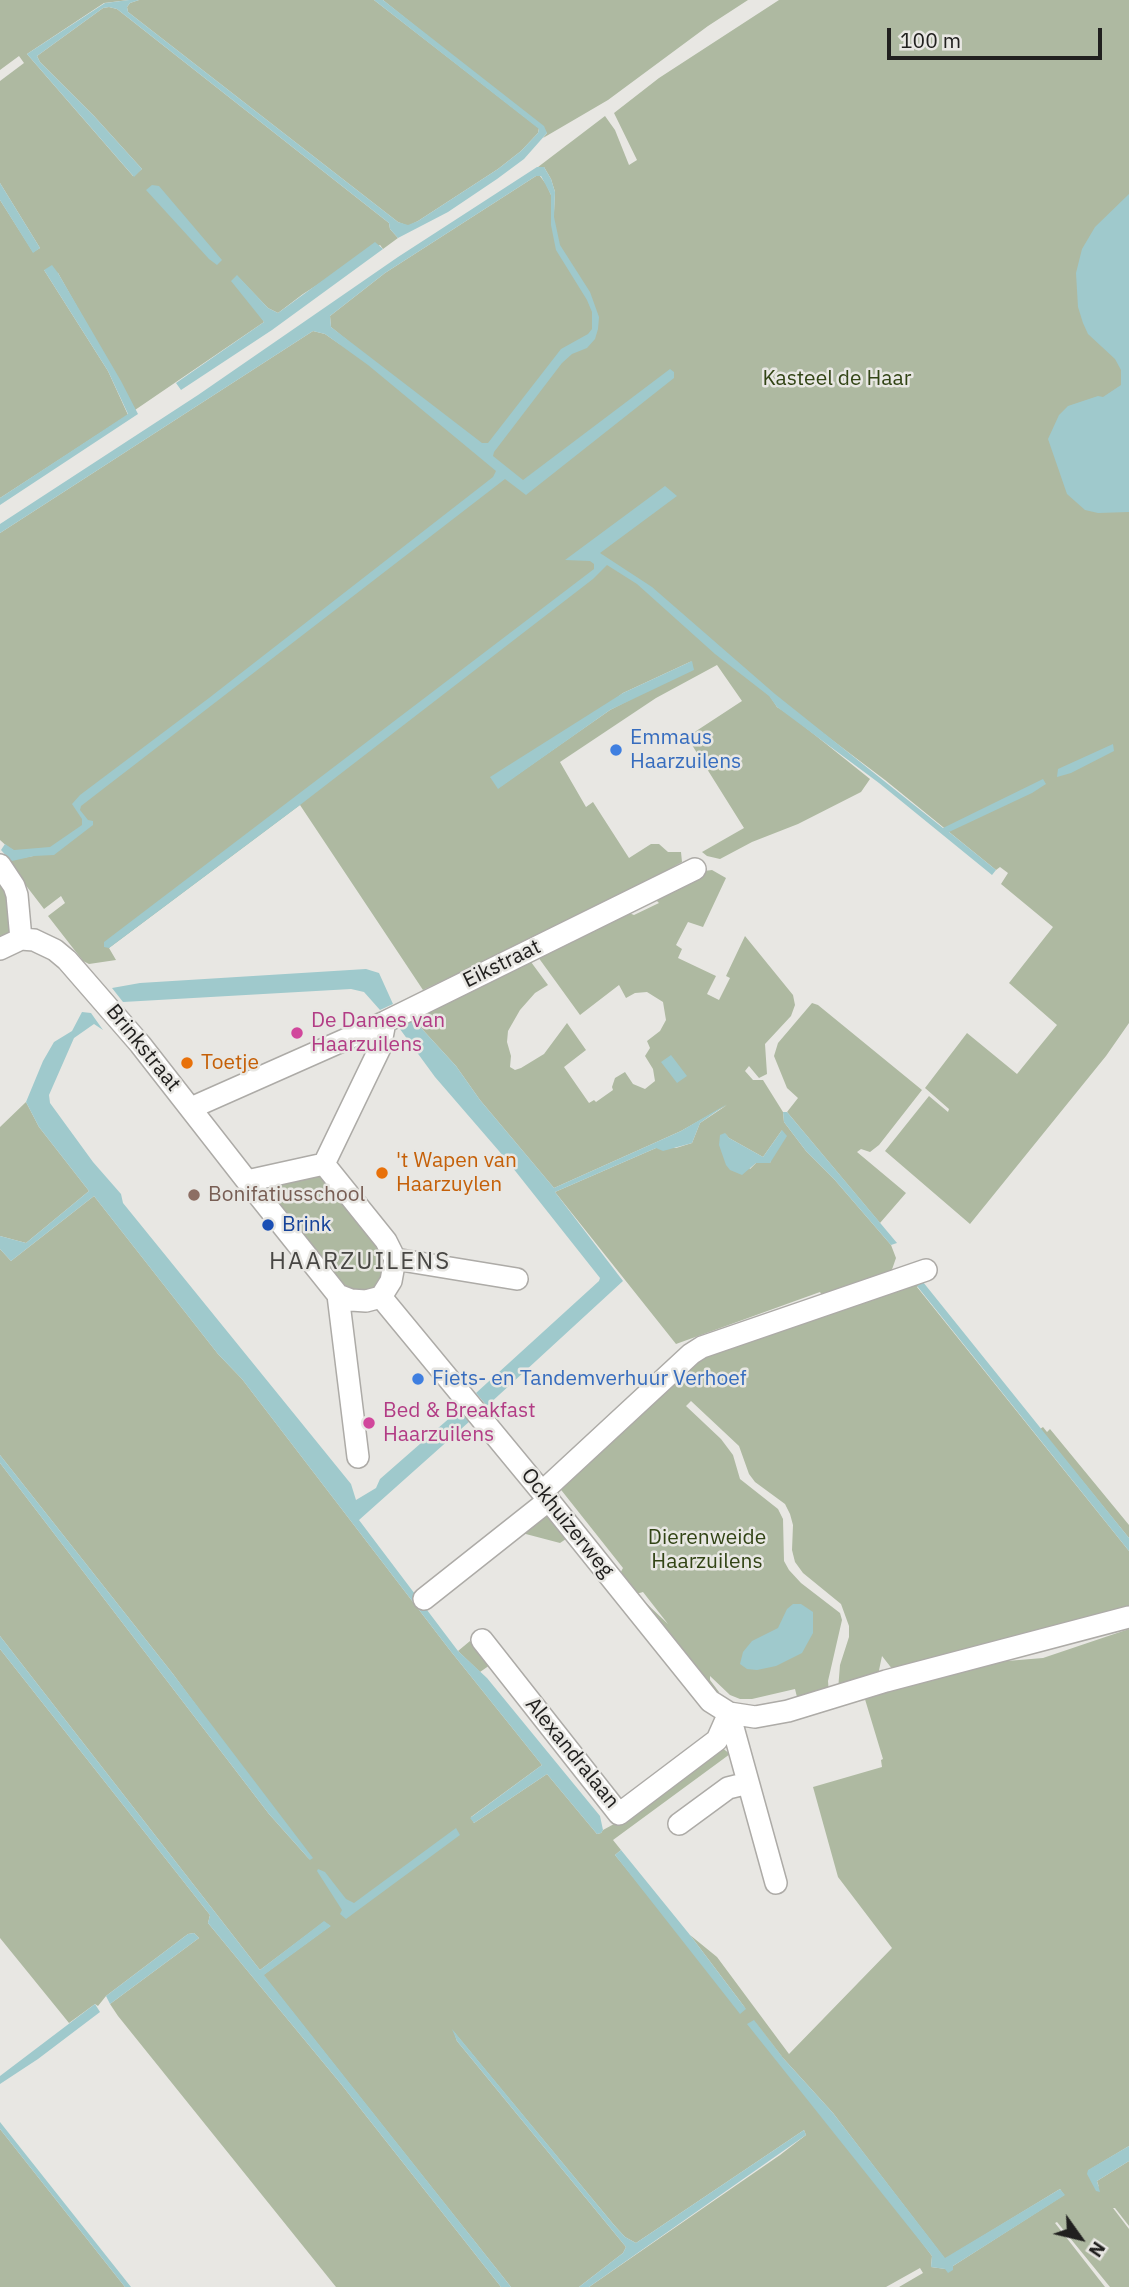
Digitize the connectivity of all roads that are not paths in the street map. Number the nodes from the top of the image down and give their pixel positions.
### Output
1 (0, 865) edge
2 (695, 869) dead end
3 (21, 939) junction
4 (0, 949) edge
5 (385, 1021) junction
6 (191, 1108) junction
7 (324, 1164) junction
8 (247, 1181) junction
9 (395, 1259) junction
10 (926, 1270) dead end
11 (517, 1279) dead end
12 (338, 1295) junction
13 (381, 1297) junction
14 (358, 1457) dead end
15 (546, 1496) junction
16 (424, 1599) dead end
17 (1129, 1618) edge
18 (482, 1640) dead end
19 (729, 1713) junction
20 (748, 1783) junction
21 (680, 1824) dead end
22 (776, 1883) dead end

1 - 3 street
2 - 5 street, Eikstraat
3 - 4 street
3 - 6 street, Brinkstraat
5 - 6 street, Eikstraat
5 - 7 street
6 - 8 street, Brinkstraat
7 - 8 street
7 - 9 street
8 - 12 street
9 - 11 street
9 - 13 street
10 - 15 street
12 - 13 street
12 - 14 street
13 - 15 street, Ockhuizerweg
15 - 16 street
15 - 19 street, Ockhuizerweg
17 - 19 street
18 - 19 street, Alexandralaan
19 - 20 street
20 - 21 street
20 - 22 street

